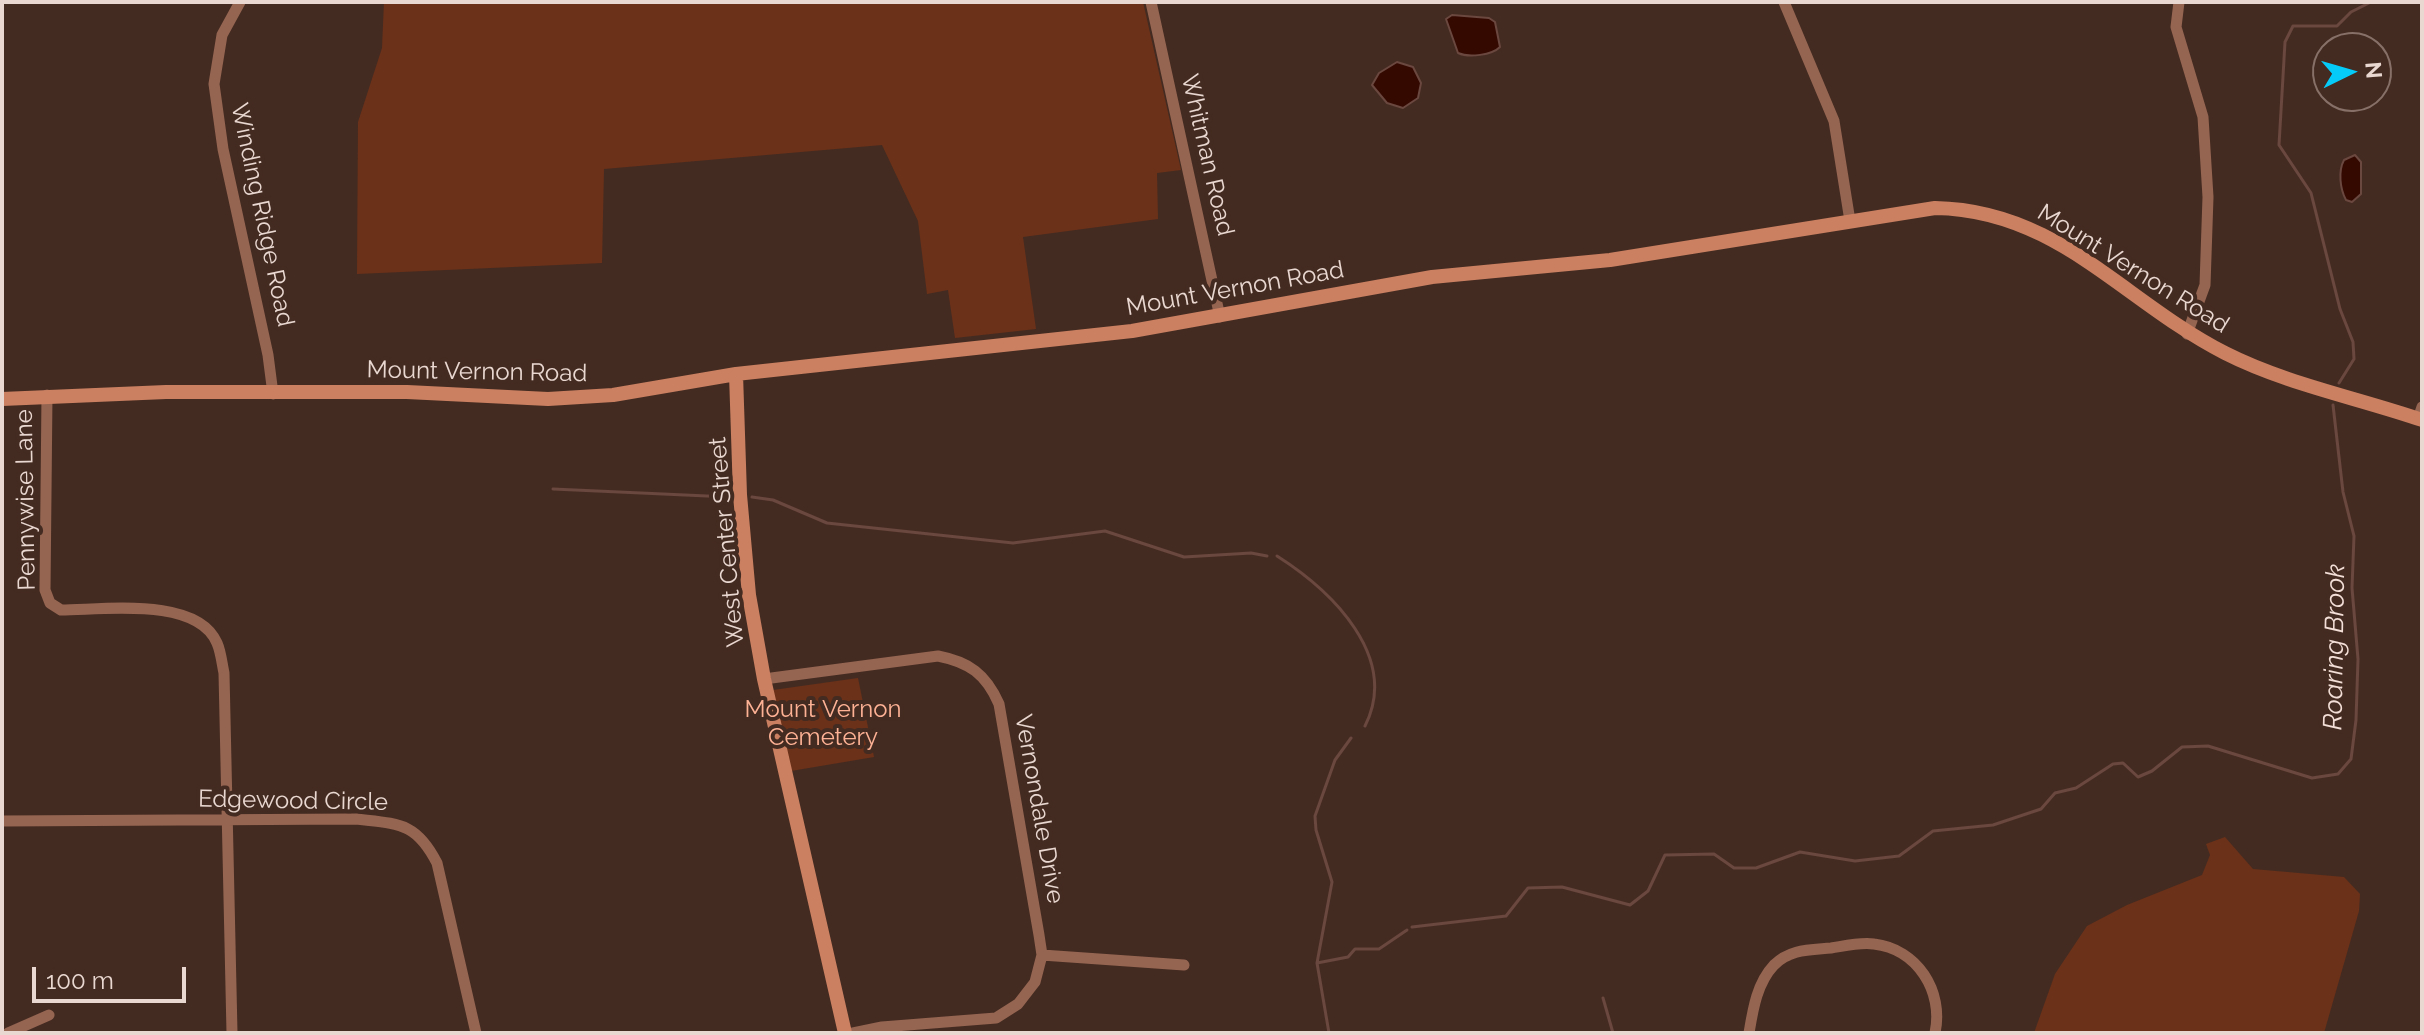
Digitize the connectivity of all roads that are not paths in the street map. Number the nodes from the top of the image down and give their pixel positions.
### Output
1 (240, 2) edge
2 (1151, 2) edge
3 (1784, 2) edge
4 (2179, 2) edge
5 (1850, 221) junction
6 (1220, 317) junction
7 (2187, 334) junction
8 (736, 374) junction
9 (273, 394) junction
10 (47, 395) junction
11 (2, 399) edge
12 (2421, 415) edge
13 (764, 679) junction
14 (2, 821) edge
15 (227, 821) junction
16 (1042, 955) junction
17 (1184, 965) dead end
18 (49, 1015) dead end
19 (8, 1033) edge
20 (232, 1033) edge
21 (476, 1033) edge
22 (845, 1033) edge
23 (853, 1033) edge
24 (1749, 1033) edge
25 (1935, 1033) edge

1 - 9 street, Winding Ridge Road
2 - 6 street, Whitman Road
3 - 5 street
4 - 7 street
5 - 6 main road, Mount Vernon Road
5 - 7 main road, Mount Vernon Road
6 - 8 main road, Mount Vernon Road
7 - 12 main road, Mount Vernon Road
8 - 9 main road, Mount Vernon Road
8 - 13 main road, West Center Street
9 - 10 main road, Mount Vernon Road
10 - 11 main road, Mount Vernon Road
10 - 15 street, Pennywise Lane
13 - 16 street, Vernondale Drive
13 - 22 main road, West Center Street
14 - 15 street, Edgewood Circle
15 - 20 street
15 - 21 street, Edgewood Circle
16 - 17 street
16 - 23 street
18 - 19 street
24 - 25 street

